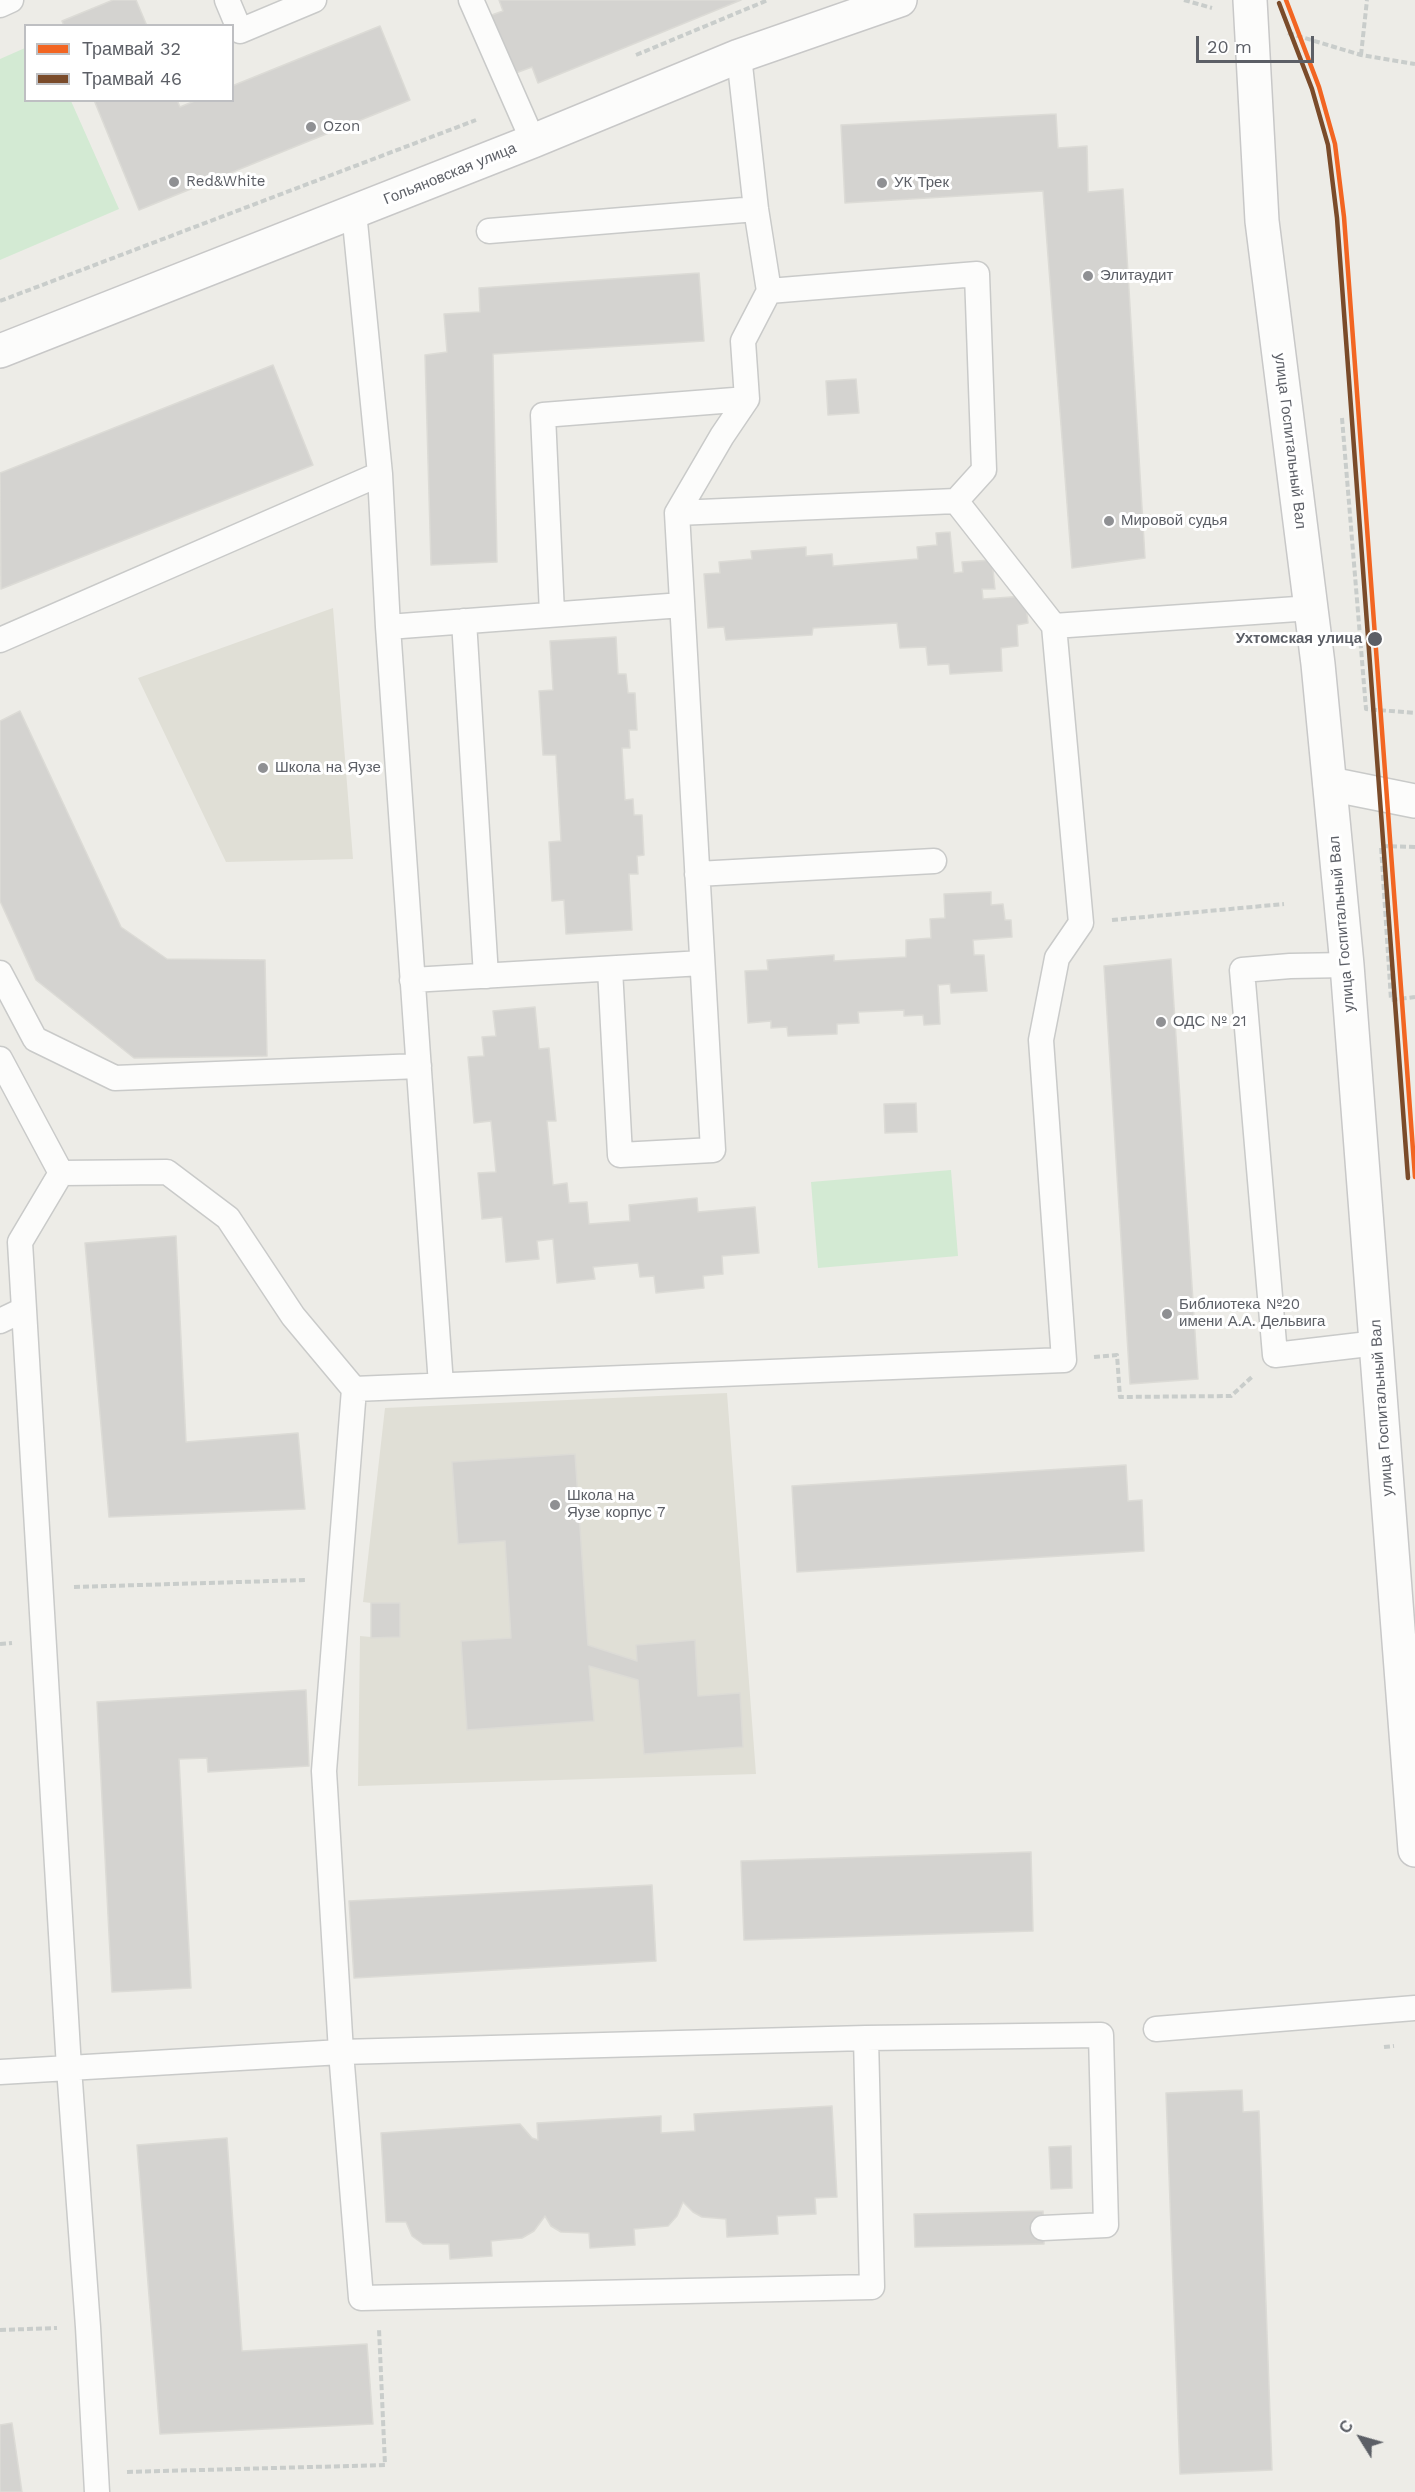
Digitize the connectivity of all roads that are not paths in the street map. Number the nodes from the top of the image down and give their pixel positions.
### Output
1 (12, 0) edge
2 (227, 0) edge
3 (314, 0) edge
4 (471, 0) edge
5 (900, 0) edge
6 (1251, 0) edge
7 (0, 5) edge
8 (739, 56) junction
9 (533, 141) junction
10 (756, 209) junction
11 (354, 212) junction
12 (489, 231) dead end
13 (769, 291) junction
14 (0, 351) edge
15 (747, 399) junction
16 (380, 474) junction
17 (956, 501) junction
18 (677, 513) junction
19 (682, 605) junction
20 (1311, 608) junction
21 (552, 613) junction
22 (464, 621) junction
23 (1054, 626) junction
24 (388, 627) junction
25 (0, 640) edge
26 (1330, 784) junction
27 (1415, 801) edge
28 (934, 861) dead end
29 (697, 874) junction
30 (702, 963) junction
31 (1347, 965) junction
32 (610, 969) junction
33 (0, 973) edge
34 (486, 976) junction
35 (412, 980) junction
36 (0, 1059) edge
37 (419, 1066) junction
38 (61, 1173) junction
39 (23, 1310) junction
40 (0, 1320) edge
41 (1377, 1343) junction
42 (441, 1385) junction
43 (354, 1389) junction
44 (1415, 1850) edge
45 (1415, 2008) edge
46 (1156, 2029) dead end
47 (866, 2038) junction
48 (341, 2052) junction
49 (69, 2068) junction
50 (0, 2072) edge
51 (1043, 2228) dead end
52 (97, 2483) edge

1 - 7 lane
2 - 3 lane
4 - 9 lane
5 - 8 main road, Гольяновская улица
6 - 20 main road, улица Госпитальный Вал
8 - 9 main road, Гольяновская улица
8 - 10 lane
9 - 11 main road, Гольяновская улица
10 - 12 lane
10 - 13 lane
11 - 14 main road, Гольяновская улица
11 - 16 lane
13 - 15 lane
13 - 17 lane
15 - 18 lane
15 - 21 lane
16 - 24 lane
16 - 25 lane
17 - 18 lane
17 - 23 lane
18 - 19 lane
19 - 21 lane
19 - 29 lane
20 - 23 lane
20 - 26 main road, улица Госпитальный Вал
21 - 22 lane
22 - 24 lane
22 - 34 lane
23 - 42 lane
24 - 35 lane
26 - 27 main road
26 - 31 main road, улица Госпитальный Вал
28 - 29 lane
29 - 30 lane
30 - 32 lane
30 - 32 lane
31 - 41 main road, улица Госпитальный Вал
31 - 41 lane
32 - 34 lane
33 - 37 lane
34 - 35 lane
35 - 37 lane
36 - 38 lane
37 - 42 lane
38 - 39 lane
38 - 43 lane
39 - 40 lane
39 - 49 lane
41 - 44 main road, улица Госпитальный Вал
42 - 43 lane
43 - 48 lane
45 - 46 lane
47 - 48 lane
47 - 48 lane
47 - 51 lane
48 - 49 lane
49 - 50 lane
49 - 52 lane

